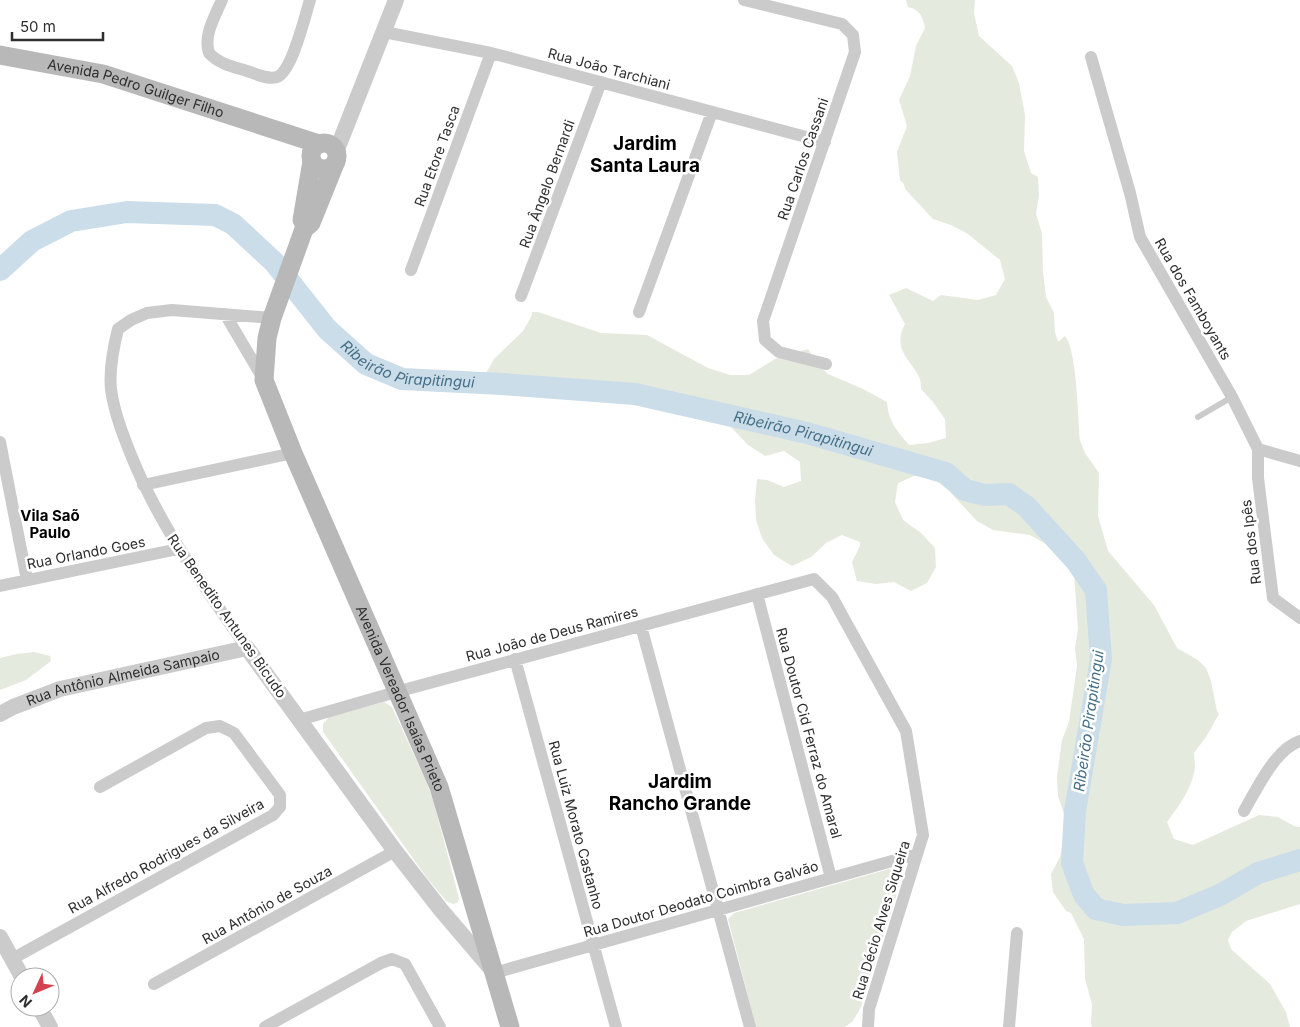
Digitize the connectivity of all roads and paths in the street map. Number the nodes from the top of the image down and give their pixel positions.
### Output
1 (222, 0) edge
2 (310, 0) edge
3 (396, 0) edge
4 (744, 0) edge
5 (384, 32) junction
6 (491, 53) junction
7 (0, 55) edge
8 (1091, 56) dead end
9 (601, 82) junction
10 (712, 112) junction
11 (825, 142) junction
12 (323, 153) junction
13 (411, 270) dead end
14 (522, 296) dead end
15 (639, 312) dead end
16 (274, 313) junction
17 (225, 314) junction
18 (826, 364) dead end
19 (264, 380) junction
20 (1232, 397) junction
21 (1198, 417) dead end
22 (0, 442) edge
23 (1258, 449) junction
24 (293, 452) junction
25 (1300, 460) edge
26 (143, 485) junction
27 (178, 549) junction
28 (814, 579) joint
29 (27, 580) junction
30 (0, 586) edge
31 (758, 594) junction
32 (1300, 618) edge
33 (641, 626) junction
34 (247, 648) junction
35 (516, 660) junction
36 (396, 692) junction
37 (0, 714) edge
38 (299, 720) junction
39 (1300, 741) edge
40 (100, 787) dead end
41 (1244, 811) dead end
42 (395, 851) junction
43 (917, 854) junction
44 (831, 878) junction
45 (718, 910) junction
46 (1017, 932) dead end
47 (0, 936) edge
48 (594, 944) junction
49 (12, 959) junction
50 (16, 967) edge
51 (494, 972) junction
52 (154, 984) dead end
53 (265, 1027) edge
54 (440, 1027) edge
55 (510, 1027) edge
56 (616, 1027) edge
57 (750, 1027) edge
58 (868, 1027) edge
59 (1009, 1027) edge

1 - 2 street
3 - 5 street
4 - 11 street, Rua Carlos Cassani
5 - 6 street, Rua João Tarchiani
5 - 12 street
6 - 9 street, Rua João Tarchiani
6 - 13 street, Rua Etore Tasca
7 - 12 main road, Avenida Pedro Guilger Filho
8 - 20 street, Rua dos Famboyants
9 - 10 street, Rua João Tarchiani
9 - 14 street, Rua Ângelo Bernardi
10 - 11 street, Rua João Tarchiani
10 - 15 street
11 - 18 street, Rua Carlos Cassani
12 - 16 main road, Avenida Vereador Isaías Prieto
16 - 17 street, Rua Benedito Antunes Bicudo
16 - 19 main road, Avenida Vereador Isaías Prieto
17 - 19 street, Avenida Vereador Isaías Prieto
17 - 26 street, Rua Benedito Antunes Bicudo
19 - 24 main road, Avenida Vereador Isaías Prieto
20 - 21 lane
20 - 23 street, Rua dos Famboyants
22 - 29 street
23 - 25 street
23 - 32 street, Rua dos Ipês
24 - 26 street
24 - 36 main road, Avenida Vereador Isaías Prieto
26 - 27 street, Rua Benedito Antunes Bicudo
27 - 29 street, Rua Orlando Goes
27 - 34 street, Rua Benedito Antunes Bicudo
28 - 31 street, Rua João de Deus Ramires
28 - 43 street, Rua Décio Alves Siqueira
29 - 30 street, Rua Orlando Goes
31 - 33 street, Rua João de Deus Ramires
31 - 44 street, Rua Doutor Cid Ferraz do Amaral
33 - 35 street, Rua João de Deus Ramires
33 - 45 street
34 - 37 street, Rua Antônio Almeida Sampaio
34 - 38 street, Rua Benedito Antunes Bicudo
35 - 36 street, Rua João de Deus Ramires
35 - 48 street, Rua Luiz Morato Castanho
36 - 38 street, Rua João de Deus Ramires
36 - 51 main road, Avenida Vereador Isaías Prieto
38 - 42 street, Rua Benedito Antunes Bicudo
39 - 41 street
40 - 49 street, Rua Alfredo Rodrigues da Silveira
42 - 51 street, Rua Benedito Antunes Bicudo
42 - 52 street, Rua Antônio de Souza
43 - 44 street, Rua Doutor Deodato Coimbra Galvão
43 - 58 street, Rua Décio Alves Siqueira
44 - 45 street, Rua Doutor Deodato Coimbra Galvão
45 - 48 street, Rua Doutor Deodato Coimbra Galvão
45 - 57 street
46 - 59 street
47 - 49 street
48 - 51 street, Rua Doutor Deodato Coimbra Galvão
48 - 56 street, Rua Luiz Morato Castanho
49 - 50 street
51 - 55 main road, Avenida Vereador Isaías Prieto
53 - 54 street

